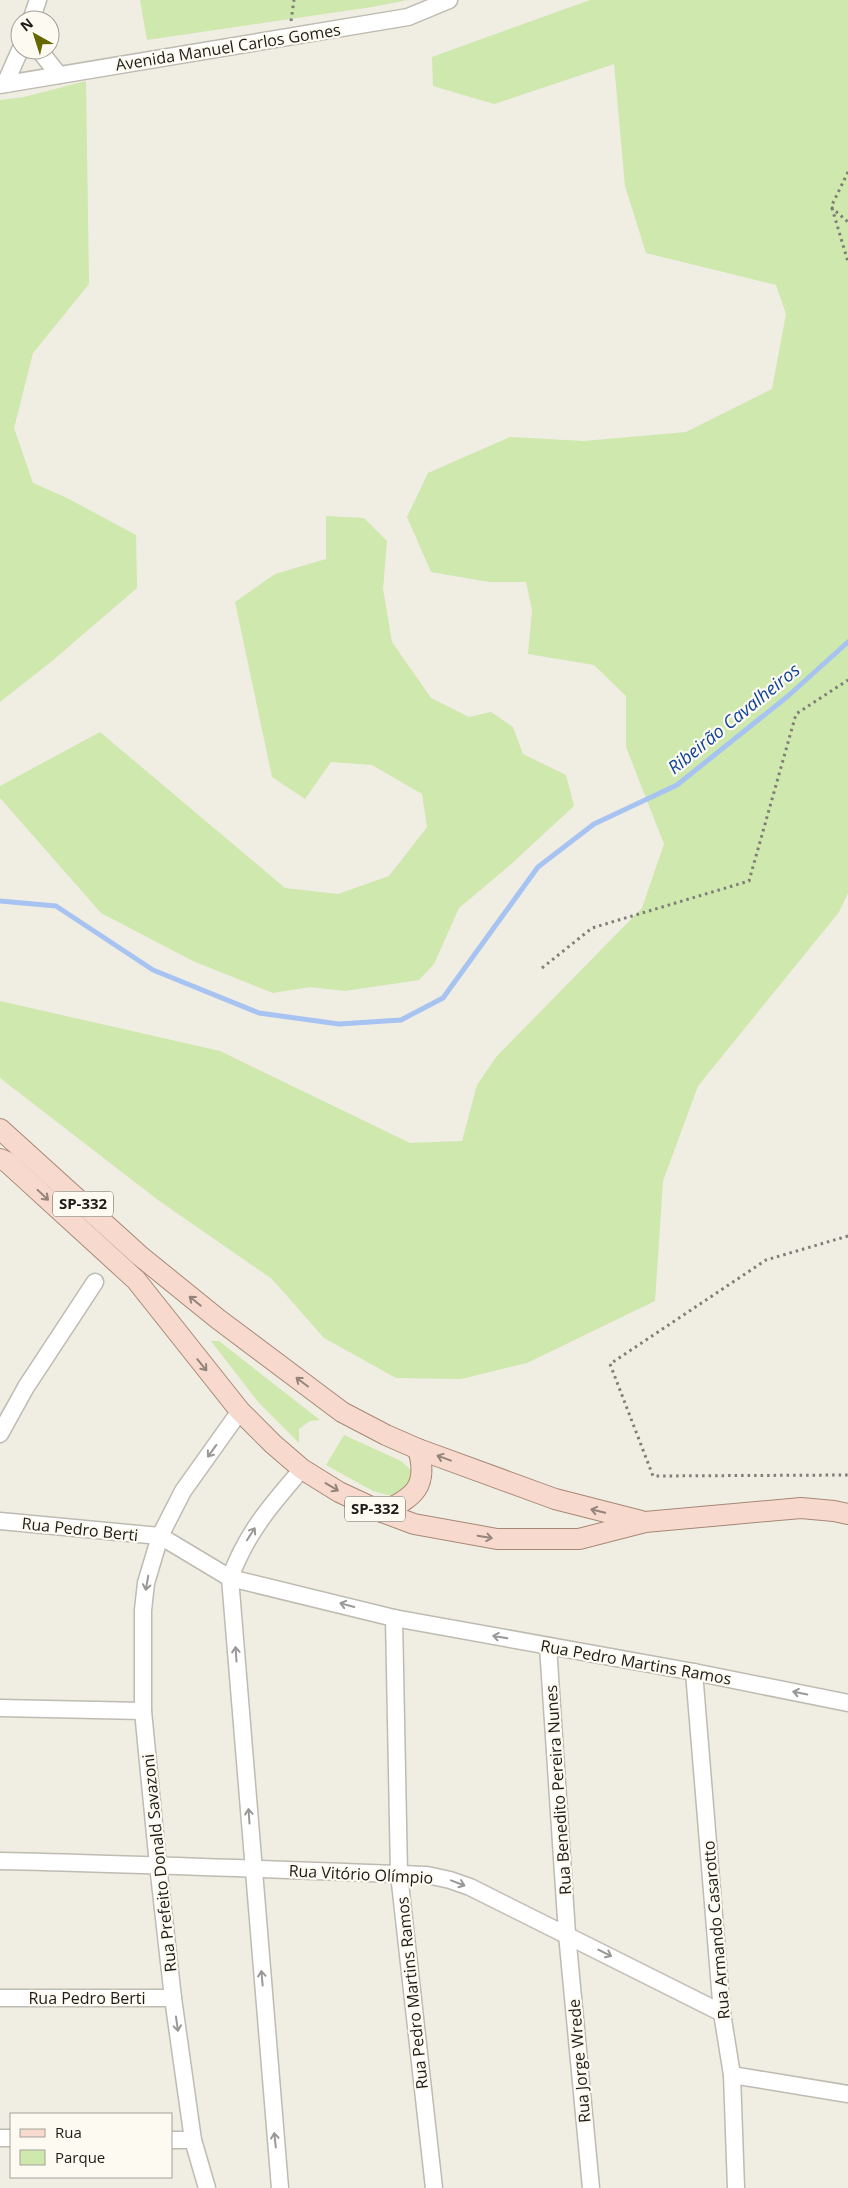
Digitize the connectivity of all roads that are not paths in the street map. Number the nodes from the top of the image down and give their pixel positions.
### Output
1 (449, 0) edge
2 (15, 60) edge
3 (47, 60) edge
4 (59, 75) junction
5 (2, 84) edge
6 (0, 1129) edge
7 (2, 1159) edge
8 (95, 1282) dead end
9 (240, 1411) junction
10 (0, 1434) edge
11 (418, 1448) junction
12 (302, 1469) junction
13 (382, 1512) junction
14 (848, 1514) edge
15 (0, 1521) edge
16 (645, 1522) junction
17 (160, 1536) junction
18 (230, 1578) junction
19 (394, 1618) junction
20 (548, 1646) junction
21 (694, 1672) junction
22 (848, 1703) edge
23 (0, 1708) edge
24 (143, 1711) junction
25 (0, 1861) edge
26 (158, 1864) junction
27 (253, 1870) junction
28 (399, 1874) junction
29 (567, 1934) junction
30 (0, 1998) edge
31 (173, 1998) junction
32 (722, 2013) junction
33 (732, 2075) junction
34 (848, 2094) edge
35 (172, 2140) edge
36 (194, 2140) junction
37 (207, 2188) edge
38 (280, 2188) edge
39 (434, 2188) edge
40 (591, 2188) edge
41 (736, 2188) edge

1 - 4 street, Avenida Manuel Carlos Gomes
2 - 5 street
3 - 4 street
4 - 5 street, Avenida Manuel Carlos Gomes
11 -> 6 main road, SP-332
7 -> 9 main road, SP-332
8 - 10 street
9 - 12 main road, SP-332
9 -> 17 street, Rua Prefeito Donald Savazoni
11 - 13 main road, SP-332
16 -> 11 main road, SP-332
12 -> 13 main road, SP-332
18 -> 12 street
13 -> 16 main road, SP-332
14 - 16 main road, SP-332
15 - 17 street, Rua Pedro Berti
17 - 18 street, Rua Pedro Martins Ramos
17 -> 24 street, Rua Prefeito Donald Savazoni
19 -> 18 street, Rua Pedro Martins Ramos
27 -> 18 street
20 -> 19 street, Rua Pedro Martins Ramos
19 - 28 street, Rua Pedro Martins Ramos
20 - 21 street, Rua Pedro Martins Ramos
20 - 29 street, Rua Benedito Pereira Nunes
22 -> 21 street, Rua Pedro Martins Ramos
21 - 32 street, Rua Armando Casarotto
23 - 24 street
24 - 26 street, Rua Prefeito Donald Savazoni
25 - 26 street, Rua Vitório Olímpio
26 - 27 street, Rua Vitório Olímpio
26 - 31 street, Rua Prefeito Donald Savazoni
27 - 28 street, Rua Vitório Olímpio
38 -> 27 street
28 -> 29 street, Rua Vitório Olímpio
28 - 39 street, Rua Pedro Martins Ramos
29 -> 32 street, Rua Vitório Olímpio
29 - 40 street, Rua Jorge Wrede
30 - 31 street, Rua Pedro Berti
31 -> 36 street, Rua Prefeito Donald Savazoni
32 - 33 street, Rua Armando Casarotto
33 - 34 street
33 - 41 street, Rua Armando Casarotto
35 - 36 street
36 - 37 street, Rua Prefeito Donald Savazoni

